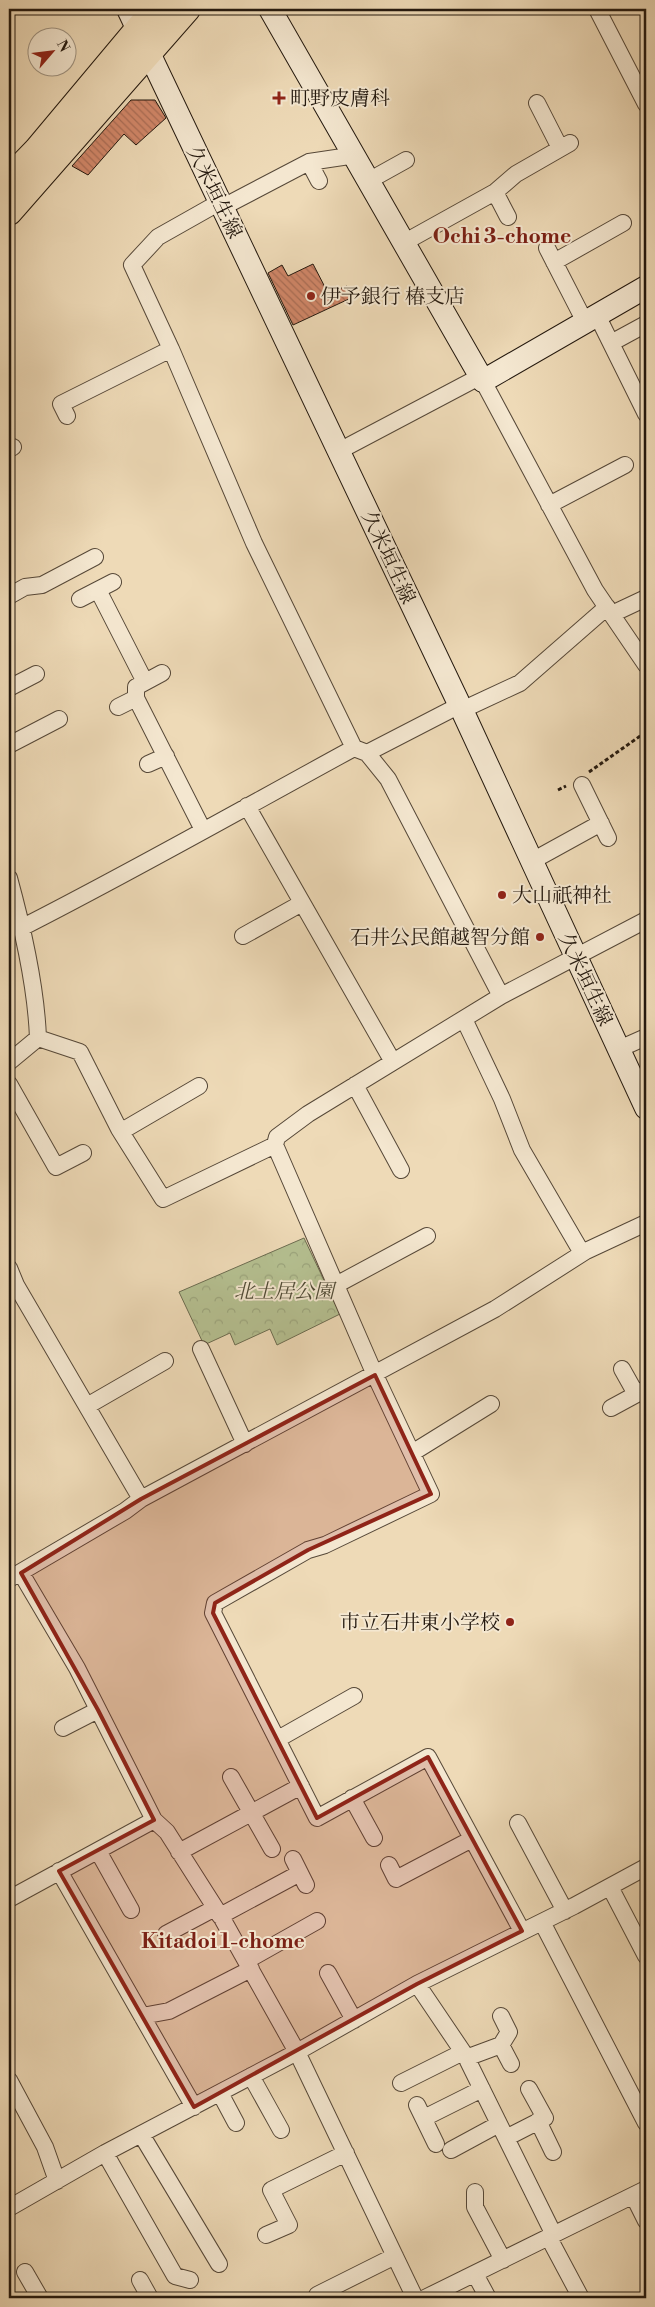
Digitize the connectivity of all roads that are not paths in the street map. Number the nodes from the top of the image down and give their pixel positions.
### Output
1 (155, 9) edge
2 (187, 9) edge
3 (270, 9) edge
4 (598, 9) edge
5 (133, 20) edge
6 (149, 54) junction
7 (537, 103) dead end
8 (646, 104) edge
9 (356, 155) junction
10 (406, 160) dead end
11 (309, 162) junction
12 (9, 179) edge
13 (370, 180) junction
14 (319, 181) dead end
15 (495, 192) junction
16 (221, 205) junction
17 (9, 212) edge
18 (508, 217) dead end
19 (624, 223) dead end
20 (405, 242) junction
21 (646, 287) edge
22 (591, 319) junction
23 (646, 324) edge
24 (611, 343) junction
25 (171, 349) junction
26 (482, 379) junction
27 (646, 414) edge
28 (67, 416) dead end
29 (339, 451) junction
30 (624, 464) dead end
31 (549, 505) junction
32 (95, 557) dead end
33 (113, 582) dead end
34 (98, 590) junction
35 (9, 596) edge
36 (646, 598) edge
37 (80, 599) dead end
38 (609, 611) junction
39 (646, 665) edge
40 (162, 673) dead end
41 (36, 674) dead end
42 (145, 682) junction
43 (9, 688) edge
44 (136, 698) junction
45 (118, 707) dead end
46 (461, 707) junction
47 (59, 719) dead end
48 (9, 745) edge
49 (361, 751) junction
50 (166, 756) junction
51 (148, 764) dead end
52 (577, 782) road end
53 (247, 806) junction
54 (601, 823) junction
55 (203, 830) junction
56 (608, 838) dead end
57 (532, 861) junction
58 (9, 878) edge
59 (302, 903) junction
60 (646, 920) edge
61 (23, 927) junction
62 (243, 936) dead end
63 (575, 956) junction
64 (501, 996) junction
65 (464, 1019) junction
66 (646, 1037) edge
67 (38, 1038) junction
68 (619, 1049) junction
69 (9, 1062) edge
70 (393, 1062) junction
71 (9, 1084) edge
72 (355, 1085) junction
73 (199, 1086) dead end
74 (646, 1108) edge
75 (119, 1129) junction
76 (275, 1145) junction
77 (83, 1153) dead end
78 (401, 1170) dead end
79 (646, 1223) edge
80 (427, 1236) dead end
81 (582, 1253) junction
82 (9, 1268) edge
83 (336, 1285) junction
84 (12, 1286) edge
85 (201, 1349) dead end
86 (165, 1361) dead end
87 (622, 1369) dead end
88 (375, 1375) junction
89 (641, 1392) edge
90 (491, 1404) dead end
91 (87, 1406) junction
92 (611, 1408) dead end
93 (245, 1444) junction
94 (412, 1453) junction
95 (141, 1499) junction
96 (15, 1576) edge
97 (354, 1696) dead end
98 (98, 1710) junction
99 (63, 1728) dead end
100 (278, 1739) junction
101 (230, 1777) dead end
102 (301, 1786) junction
103 (352, 1798) junction
104 (250, 1813) junction
105 (154, 1820) junction
106 (518, 1823) dead end
107 (374, 1838) dead end
108 (472, 1839) junction
109 (272, 1849) dead end
110 (98, 1851) junction
111 (179, 1852) junction
112 (389, 1865) dead end
113 (646, 1867) edge
114 (60, 1871) junction
115 (300, 1873) dead end
116 (610, 1887) junction
117 (9, 1898) edge
118 (130, 1910) dead end
119 (565, 1911) junction
120 (218, 1912) junction
121 (317, 1921) dead end
122 (542, 1922) junction
123 (522, 1932) junction
124 (166, 1934) dead end
125 (646, 1956) edge
126 (248, 1965) junction
127 (328, 1973) dead end
128 (417, 1984) junction
129 (142, 2016) junction
130 (501, 2016) dead end
131 (354, 2020) junction
132 (501, 2045) junction
133 (297, 2052) junction
134 (465, 2055) junction
135 (511, 2064) dead end
136 (251, 2076) junction
137 (9, 2080) edge
138 (402, 2083) dead end
139 (482, 2089) junction
140 (529, 2089) dead end
141 (220, 2093) junction
142 (642, 2102) edge
143 (194, 2107) junction
144 (538, 2121) junction
145 (646, 2123) edge
146 (236, 2124) dead end
147 (281, 2130) dead end
148 (502, 2131) junction
149 (142, 2134) junction
150 (553, 2152) dead end
151 (105, 2153) junction
152 (346, 2153) junction
153 (57, 2180) junction
154 (475, 2192) dead end
155 (640, 2193) edge
156 (9, 2208) edge
157 (646, 2221) edge
158 (266, 2236) dead end
159 (552, 2236) junction
160 (395, 2256) junction
161 (503, 2260) junction
162 (219, 2264) dead end
163 (25, 2272) dead end
164 (475, 2274) junction
165 (140, 2280) dead end
166 (190, 2280) dead end
167 (317, 2296) dead end
168 (40, 2298) edge
169 (150, 2298) edge
170 (416, 2298) edge
171 (425, 2298) edge
172 (488, 2298) edge
173 (581, 2298) edge

1 - 5 highway
2 - 6 highway
3 - 9 main road
4 - 8 street
5 - 6 main road, 久米垣生線
5 - 12 highway
6 - 16 main road, 久米垣生線
6 - 17 highway
7 - 15 street
9 - 11 street
9 - 13 main road
10 - 13 street
11 - 14 street
11 - 16 street
13 - 20 main road
15 - 18 street
15 - 20 street
16 - 25 street
16 - 29 main road, 久米垣生線
19 - 22 street
20 - 26 main road
21 - 22 main road
22 - 24 street
22 - 26 main road
23 - 24 street
24 - 27 street
25 - 28 street
25 - 49 street
26 - 29 street
26 - 31 street
29 - 46 main road, 久米垣生線
30 - 31 street
31 - 38 street
32 - 35 street
33 - 34 street
34 - 37 street
34 - 42 street
36 - 38 street
38 - 39 street
38 - 46 street
40 - 42 street
41 - 43 street
42 - 44 street
44 - 45 street
44 - 50 street
46 - 49 street
46 - 57 main road, 久米垣生線
47 - 48 street
49 - 53 street
49 - 64 street
50 - 51 street
50 - 55 street
52 - 54 street
53 - 55 street
53 - 59 street
54 - 56 street
54 - 57 street
55 - 61 street
57 - 63 main road, 久米垣生線
58 - 61 street
59 - 62 street
59 - 70 street
60 - 63 street
61 - 67 street
63 - 64 street
63 - 68 main road, 久米垣生線
64 - 65 street
65 - 70 street
65 - 81 street
66 - 68 street
67 - 69 street
67 - 75 street
68 - 74 main road, 久米垣生線
70 - 72 street
71 - 77 street
72 - 76 street
72 - 78 street
73 - 75 street
75 - 76 street
76 - 83 street
79 - 81 street
80 - 83 street
81 - 88 street
82 - 84 street
83 - 88 street
84 - 91 street
85 - 93 street
86 - 91 street
87 - 89 street
88 - 93 street
88 - 94 street
89 - 92 street
90 - 94 street
91 - 95 street
93 - 95 street
94 - 100 street
95 - 96 street
96 - 98 street
97 - 100 street
98 - 99 street
98 - 105 street
100 - 102 street
101 - 104 street
102 - 103 street
102 - 104 street
103 - 107 street
103 - 108 street
104 - 109 street
104 - 111 street
105 - 110 street
105 - 111 street
106 - 119 street
108 - 112 street
108 - 123 street
110 - 114 street
110 - 118 street
111 - 120 street
113 - 116 street
114 - 117 street
114 - 129 street
115 - 120 street
116 - 119 street
116 - 125 street
119 - 122 street
120 - 124 street
120 - 126 street
121 - 126 street
122 - 123 street
122 - 142 street
123 - 128 street
126 - 129 street
126 - 133 street
127 - 131 street
128 - 131 street
128 - 134 street
129 - 143 street
130 - 132 street
131 - 133 street
132 - 134 street
132 - 135 street
133 - 136 street
133 - 152 street
134 - 138 street
134 - 139 street
136 - 141 street
136 - 147 street
137 - 153 street
139 - 148 street
139 - 148 street
140 - 144 street
141 - 143 street
141 - 146 street
142 - 145 street
143 - 149 street
144 - 148 street
144 - 150 street
148 - 159 street
149 - 151 street
149 - 162 street
151 - 153 street
151 - 166 street
152 - 158 street
152 - 160 street
153 - 156 street
154 - 161 street
155 - 157 street
155 - 159 street
159 - 161 street
159 - 173 street
160 - 167 street
160 - 170 street
161 - 164 street
163 - 168 street
164 - 171 street
164 - 172 street
165 - 169 street

